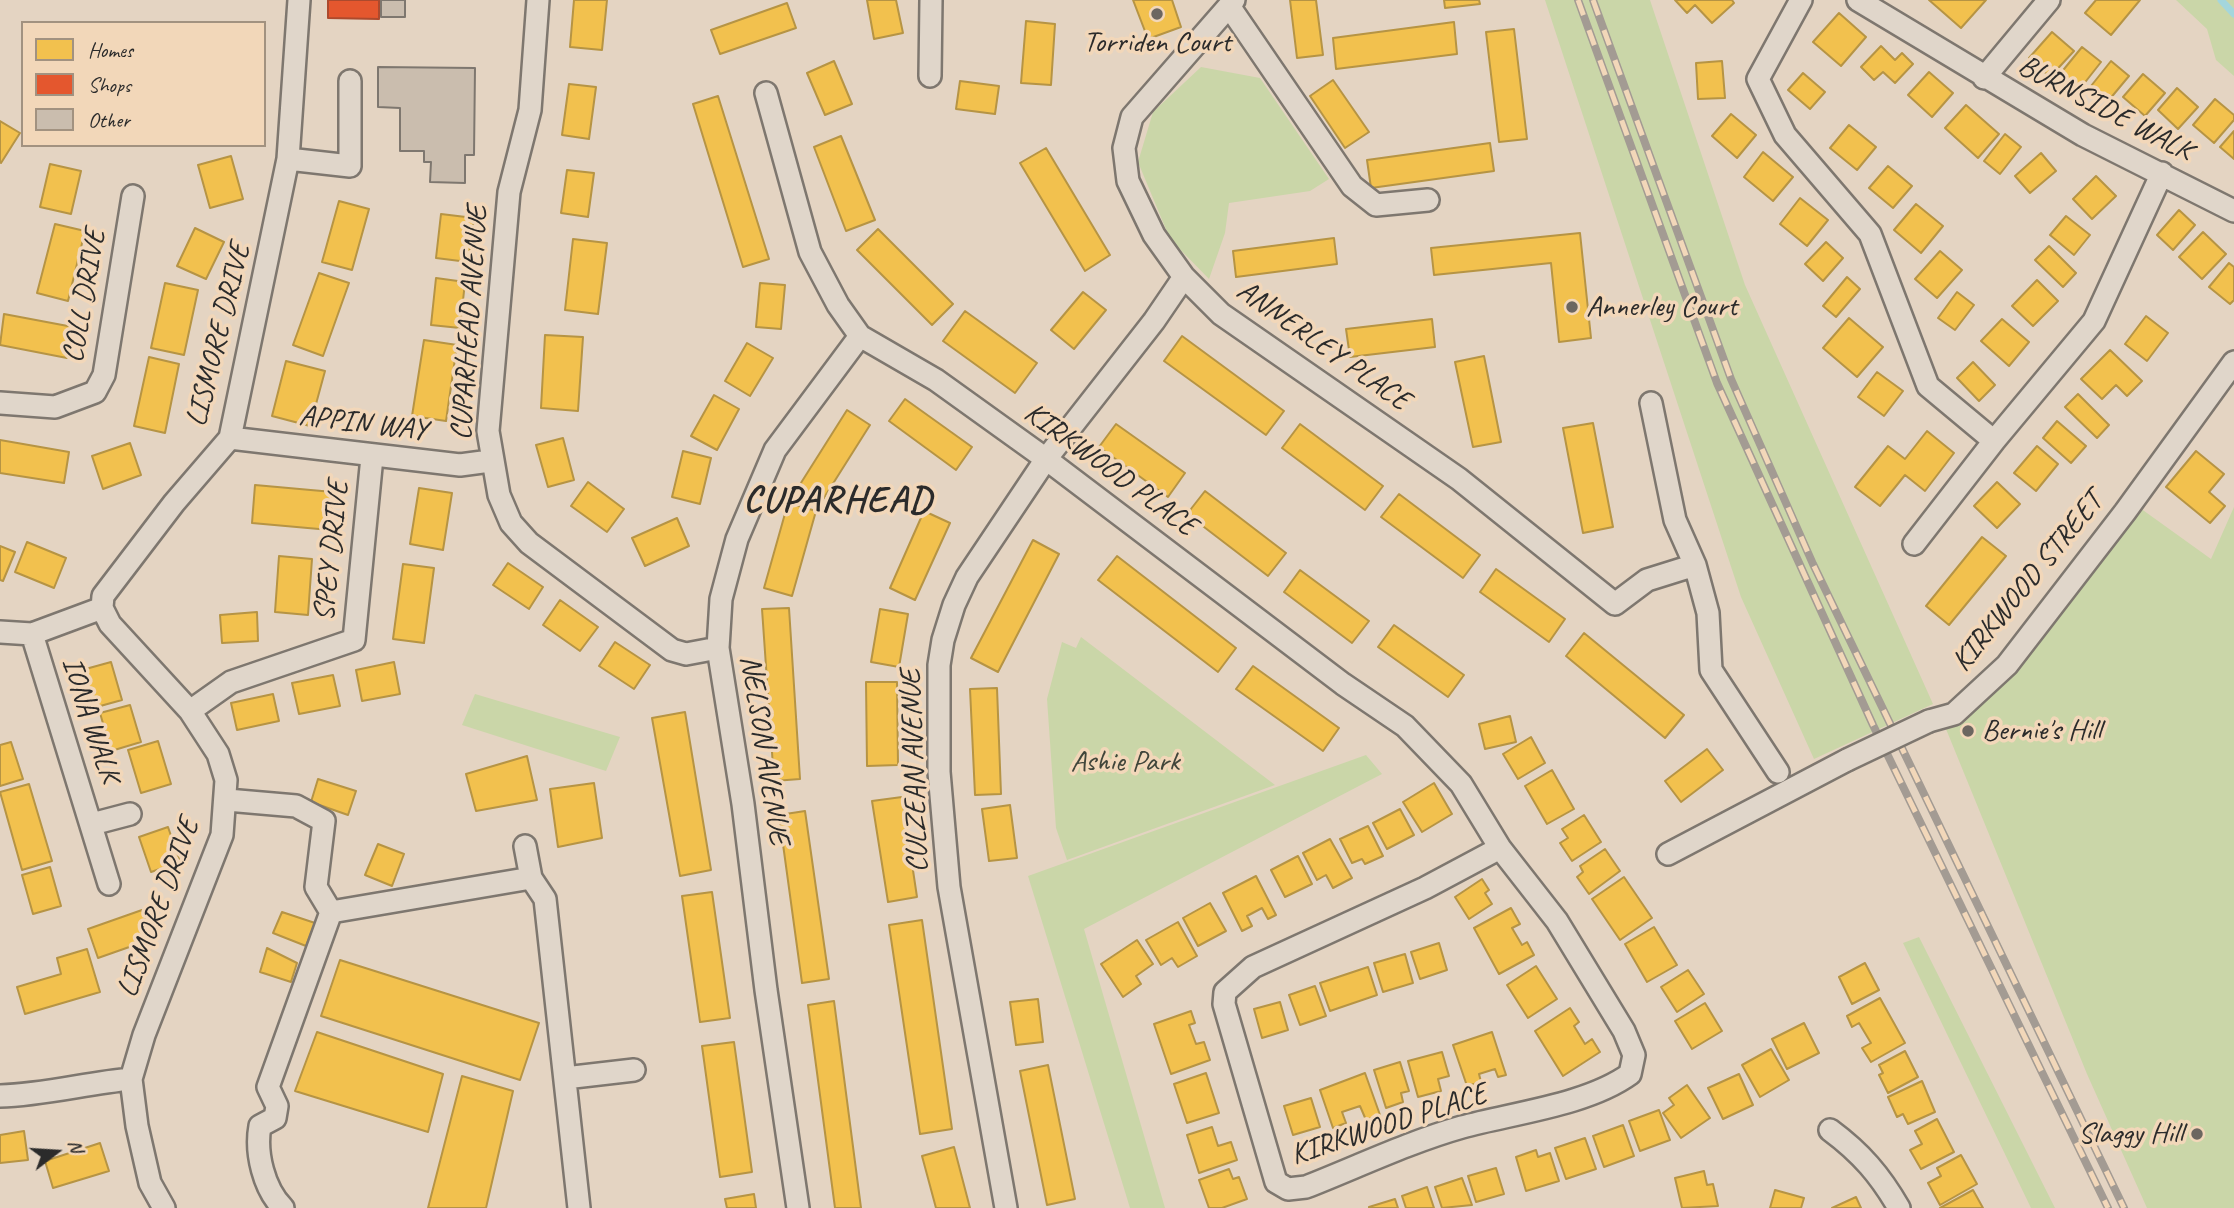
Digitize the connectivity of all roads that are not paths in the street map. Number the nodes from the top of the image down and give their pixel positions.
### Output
1 (299, 0) edge
2 (538, 0) edge
3 (931, 0) edge
4 (1801, 0) edge
5 (1858, 0) edge
6 (2043, 2) edge
7 (1231, 3) edge
8 (930, 76) dead end
9 (1984, 78) junction
10 (350, 81) dead end
11 (766, 93) dead end
12 (288, 159) junction
13 (2162, 173) junction
14 (133, 196) dead end
15 (1428, 200) dead end
16 (2234, 211) edge
17 (1184, 277) junction
18 (860, 336) junction
19 (2234, 362) edge
20 (0, 403) edge
21 (1651, 403) dead end
22 (230, 438) junction
23 (1994, 441) junction
24 (372, 457) junction
25 (1046, 459) junction
26 (491, 461) junction
27 (1914, 544) dead end
28 (1695, 565) junction
29 (102, 608) junction
30 (0, 632) edge
31 (32, 634) junction
32 (718, 648) junction
33 (190, 711) junction
34 (1777, 772) dead end
35 (227, 800) junction
36 (130, 814) dead end
37 (92, 824) junction
38 (525, 846) dead end
39 (1500, 848) junction
40 (1668, 854) dead end
41 (531, 878) junction
42 (109, 884) dead end
43 (331, 912) junction
44 (634, 1070) dead end
45 (565, 1078) junction
46 (131, 1079) junction
47 (0, 1096) edge
48 (1830, 1130) dead end
49 (164, 1208) edge
50 (283, 1208) edge
51 (579, 1208) edge
52 (799, 1208) edge
53 (1006, 1208) edge
54 (1899, 1208) edge

1 - 12 street, LISMORE DRIVE
2 - 26 street, CUPARHEAD AVENUE
3 - 8 street
4 - 23 street
5 - 9 street, BURNSIDE WALK
6 - 9 street, BURNSIDE WALK
7 - 15 street
7 - 17 street, ANNERLEY PLACE
9 - 13 street, BURNSIDE WALK
10 - 12 street
11 - 18 street, KIRKWOOD PLACE
12 - 22 street, LISMORE DRIVE
13 - 16 street, BURNSIDE WALK
13 - 23 street
14 - 20 street, COLL DRIVE
17 - 25 street, CULZEAN AVENUE
17 - 28 street, ANNERLEY PLACE
18 - 25 street, KIRKWOOD PLACE
18 - 32 street, NELSON AVENUE
19 - 40 street, KIRKWOOD STREET, bridge
21 - 28 street
22 - 24 street, APPIN WAY
22 - 29 street, LISMORE DRIVE
23 - 27 street
24 - 26 street, APPIN WAY
24 - 33 street, SPEY DRIVE
25 - 39 street, KIRKWOOD PLACE
25 - 53 street, CULZEAN AVENUE
26 - 32 street, CUPARHEAD AVENUE
28 - 34 street
29 - 31 street
29 - 33 street, LISMORE DRIVE
30 - 31 street
31 - 37 street, IONA WALK
32 - 52 street, NELSON AVENUE
33 - 35 street, LISMORE DRIVE
35 - 43 street
35 - 46 street, LISMORE DRIVE
36 - 37 street, IONA WALK
37 - 42 street, IONA WALK
38 - 41 street
39 - 39 street, KIRKWOOD PLACE
41 - 43 street
41 - 45 street
43 - 50 street
44 - 45 street
45 - 51 street
46 - 47 street
46 - 49 street, LISMORE DRIVE
48 - 54 street

